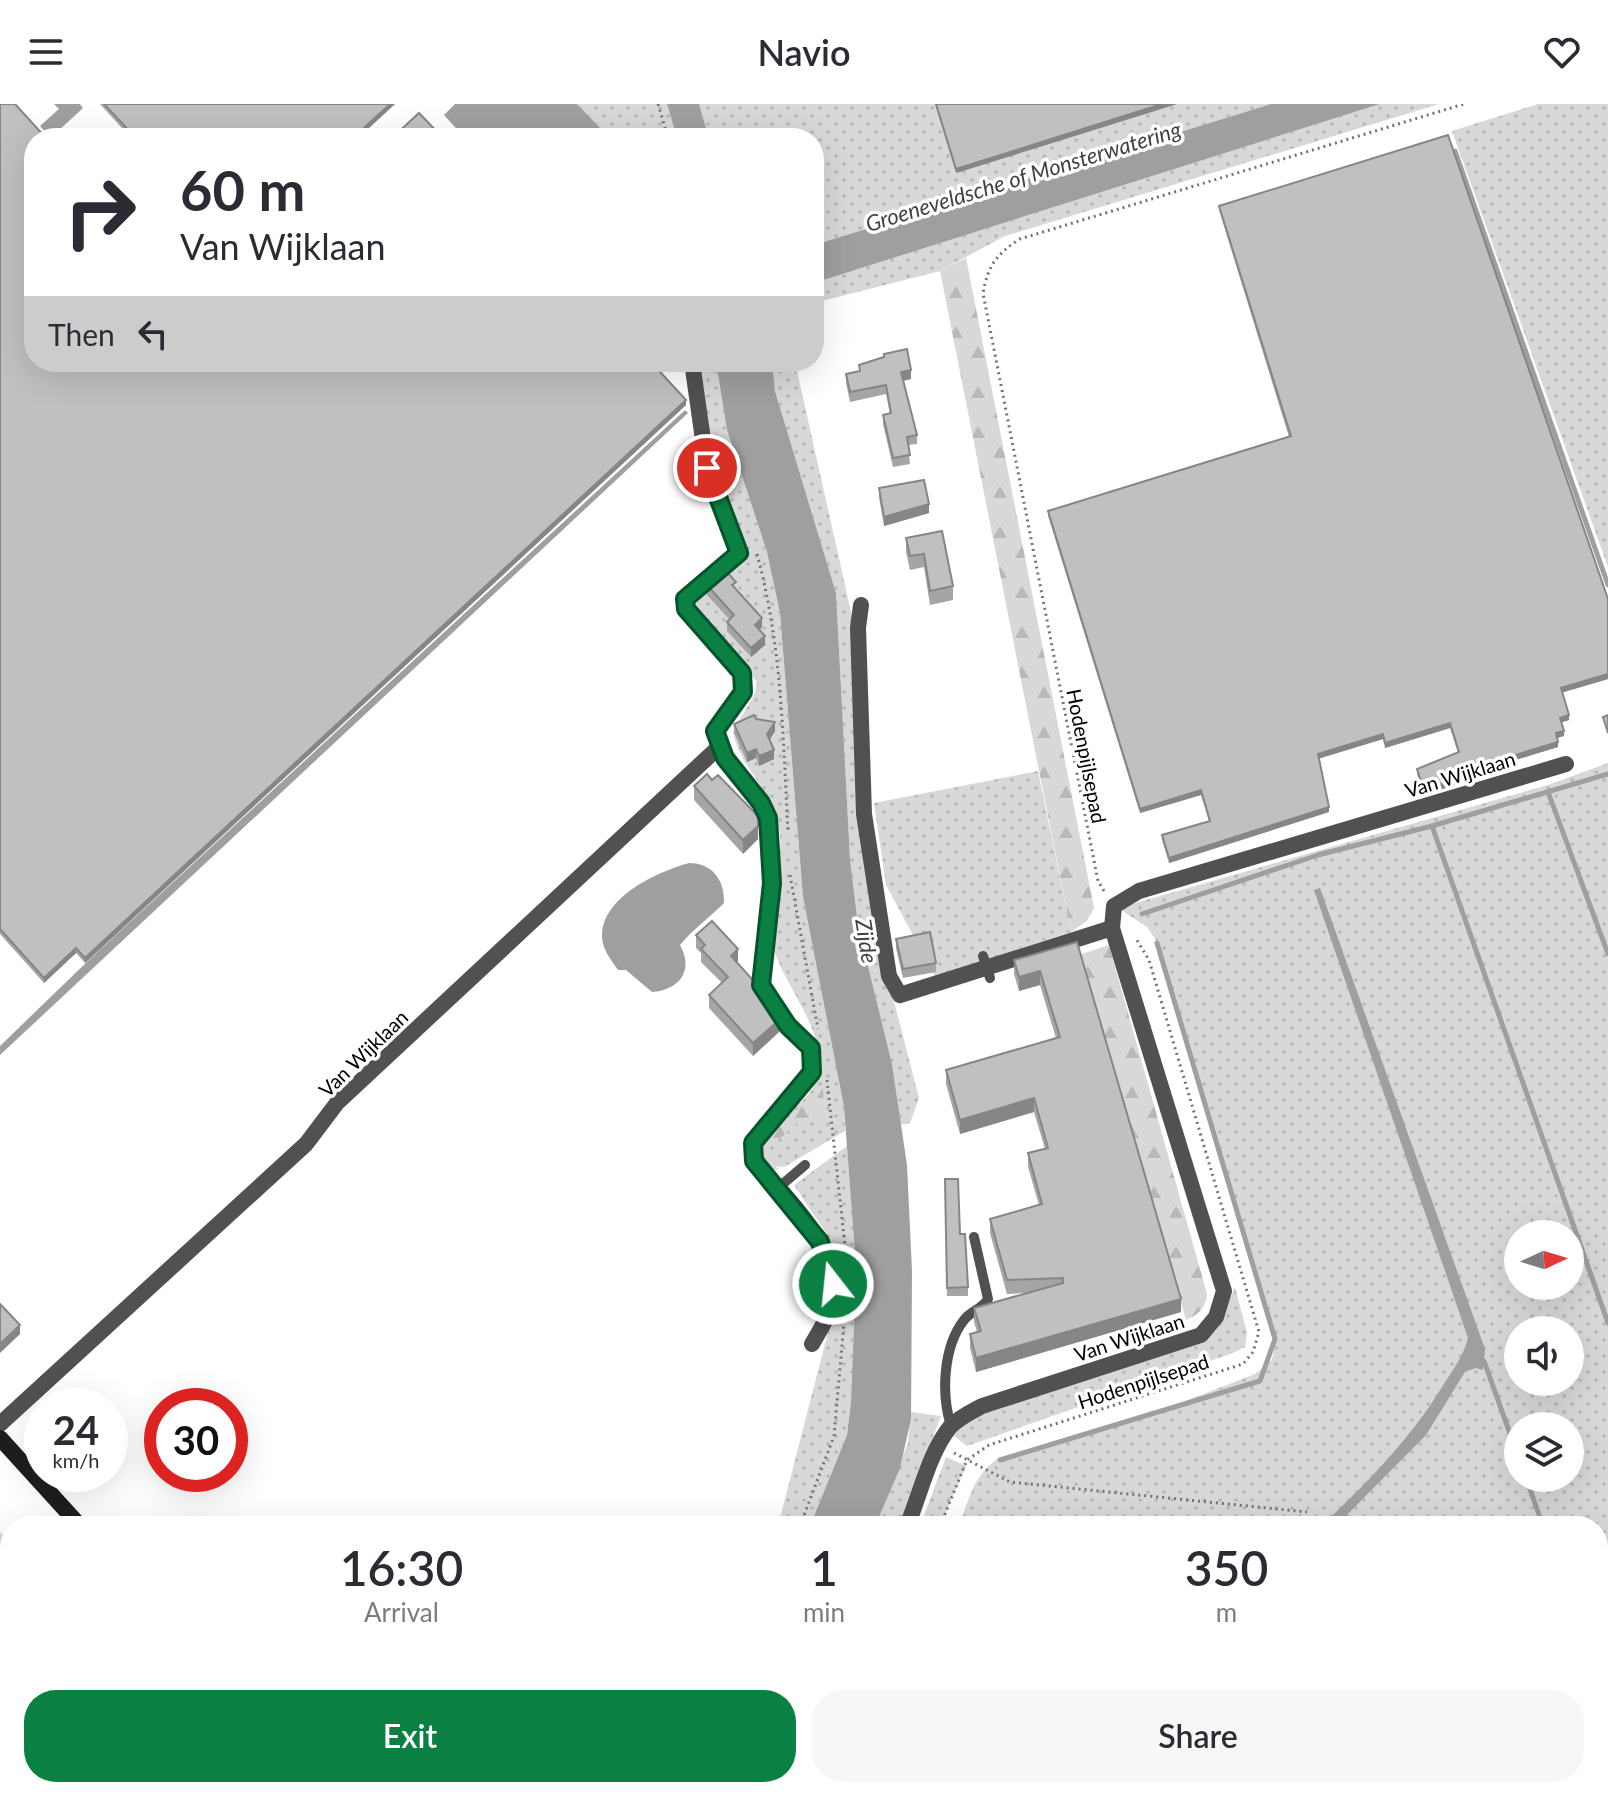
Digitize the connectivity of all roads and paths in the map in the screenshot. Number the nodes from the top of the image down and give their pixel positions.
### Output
1 (658, 104) edge
2 (1464, 104) edge
3 (665, 128) edge
4 (693, 372) edge
5 (720, 447) dead end
6 (735, 491) dead end
7 (756, 549) dead end
8 (861, 605) dead end
9 (721, 745) junction
10 (1566, 764) dead end
11 (788, 844) dead end
12 (789, 872) dead end
13 (1114, 906) junction
14 (1112, 928) junction
15 (818, 1033) dead end
16 (827, 1080) dead end
17 (805, 1165) dead end
18 (778, 1188) junction
19 (974, 1237) dead end
20 (846, 1260) dead end
21 (844, 1318) dead end
22 (812, 1344) dead end
23 (0, 1424) edge
24 (951, 1426) junction
25 (0, 1438) edge
26 (940, 1446) junction
27 (967, 1460) junction
28 (1307, 1512) dead end
29 (71, 1516) edge
30 (804, 1516) edge
31 (911, 1516) edge
32 (944, 1516) edge

1 - 3 path
2 - 13 path, Hodenpijlsepad
4 - 9 street
5 - 6 path
7 - 11 path
8 - 14 street
9 - 18 street
9 - 23 street, Van Wijklaan
10 - 13 street, Van Wijklaan
12 - 15 path
13 - 14 street, Van Wijklaan
13 - 27 path, Hodenpijlsepad
14 - 24 street, Van Wijklaan
16 - 20 path
17 - 18 lane
18 - 22 street
19 - 24 lane
21 - 30 path
24 - 26 street, Van Wijklaan
25 - 29 street
26 - 27 path
26 - 31 street, Van Wijklaan
27 - 28 path
27 - 32 path

